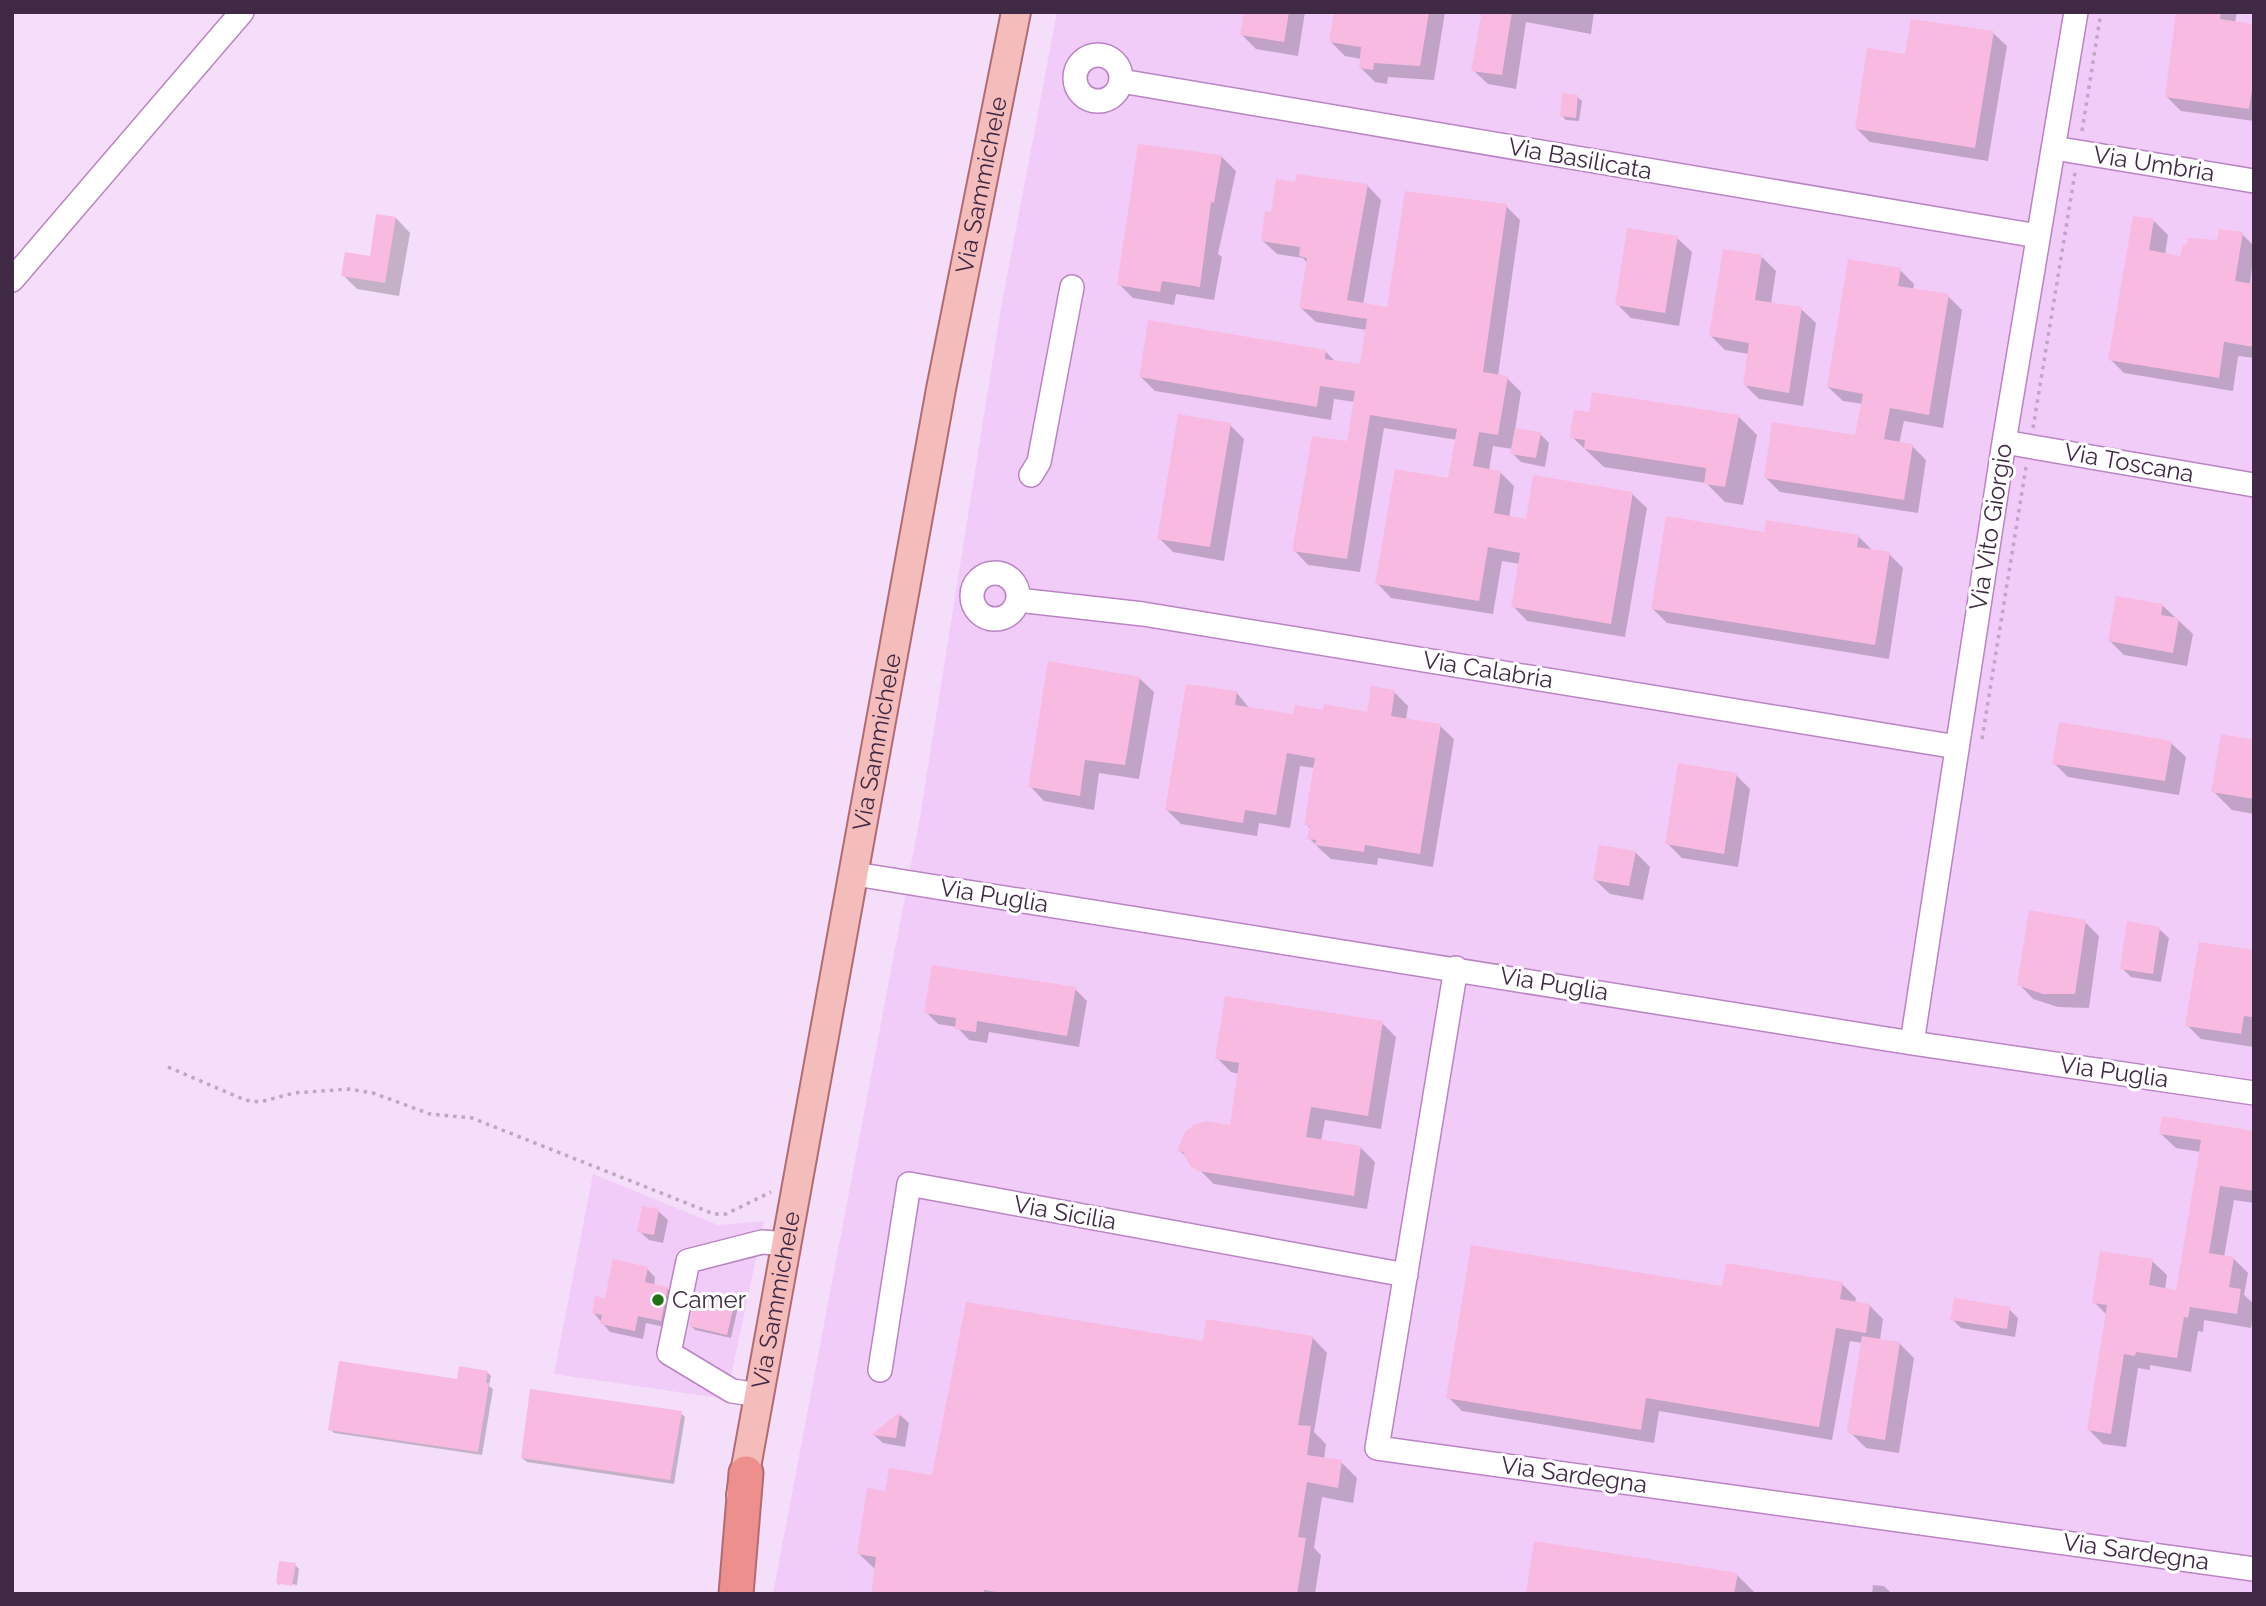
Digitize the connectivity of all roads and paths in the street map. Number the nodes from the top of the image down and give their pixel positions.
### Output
1 (242, 12) edge
2 (2076, 12) edge
3 (2101, 12) edge
4 (1013, 18) edge
5 (1121, 81) dead end
6 (2054, 148) junction
7 (2079, 152) junction
8 (2254, 181) edge
9 (2038, 236) junction
10 (12, 280) edge
11 (1072, 287) dead end
12 (2004, 442) junction
13 (2030, 446) junction
14 (1031, 475) dead end
15 (2254, 485) edge
16 (1018, 600) dead end
17 (1981, 742) dead end
18 (1957, 747) junction
19 (855, 874) junction
20 (1456, 968) junction
21 (1912, 1043) junction
22 (168, 1067) dead end
23 (2254, 1093) edge
24 (798, 1192) junction
25 (788, 1244) junction
26 (1406, 1275) junction
27 (880, 1370) dead end
28 (760, 1395) junction
29 (746, 1474) junction
30 (2254, 1569) edge
31 (721, 1594) edge
32 (736, 1594) edge

1 - 10 street
2 - 6 street, Via Vito Giorgio
3 - 7 path
4 - 19 main road, Via Sammichele
5 - 9 street, Via Basilicata
6 - 7 street, Via Umbria
6 - 9 street, Via Vito Giorgio
7 - 8 street, Via Umbria
7 - 13 path
9 - 12 street, Via Vito Giorgio
11 - 14 street
12 - 13 street, Via Toscana
12 - 18 street, Via Vito Giorgio
13 - 15 street, Via Toscana
13 - 17 path
16 - 18 street, Via Calabria
18 - 21 street, Via Vito Giorgio
19 - 20 street, Via Puglia
19 - 24 main road, Via Sammichele
20 - 21 street, Via Puglia
20 - 26 street, Via Sardegna
21 - 23 street, Via Puglia
22 - 24 path
24 - 25 main road, Via Sammichele
25 - 28 main road, Via Sammichele
25 - 28 street
26 - 27 street, Via Sicilia
26 - 30 street, Via Sardegna
28 - 29 main road, Via Sammichele
29 - 31 main road, Via Sammichele
29 - 32 highway

